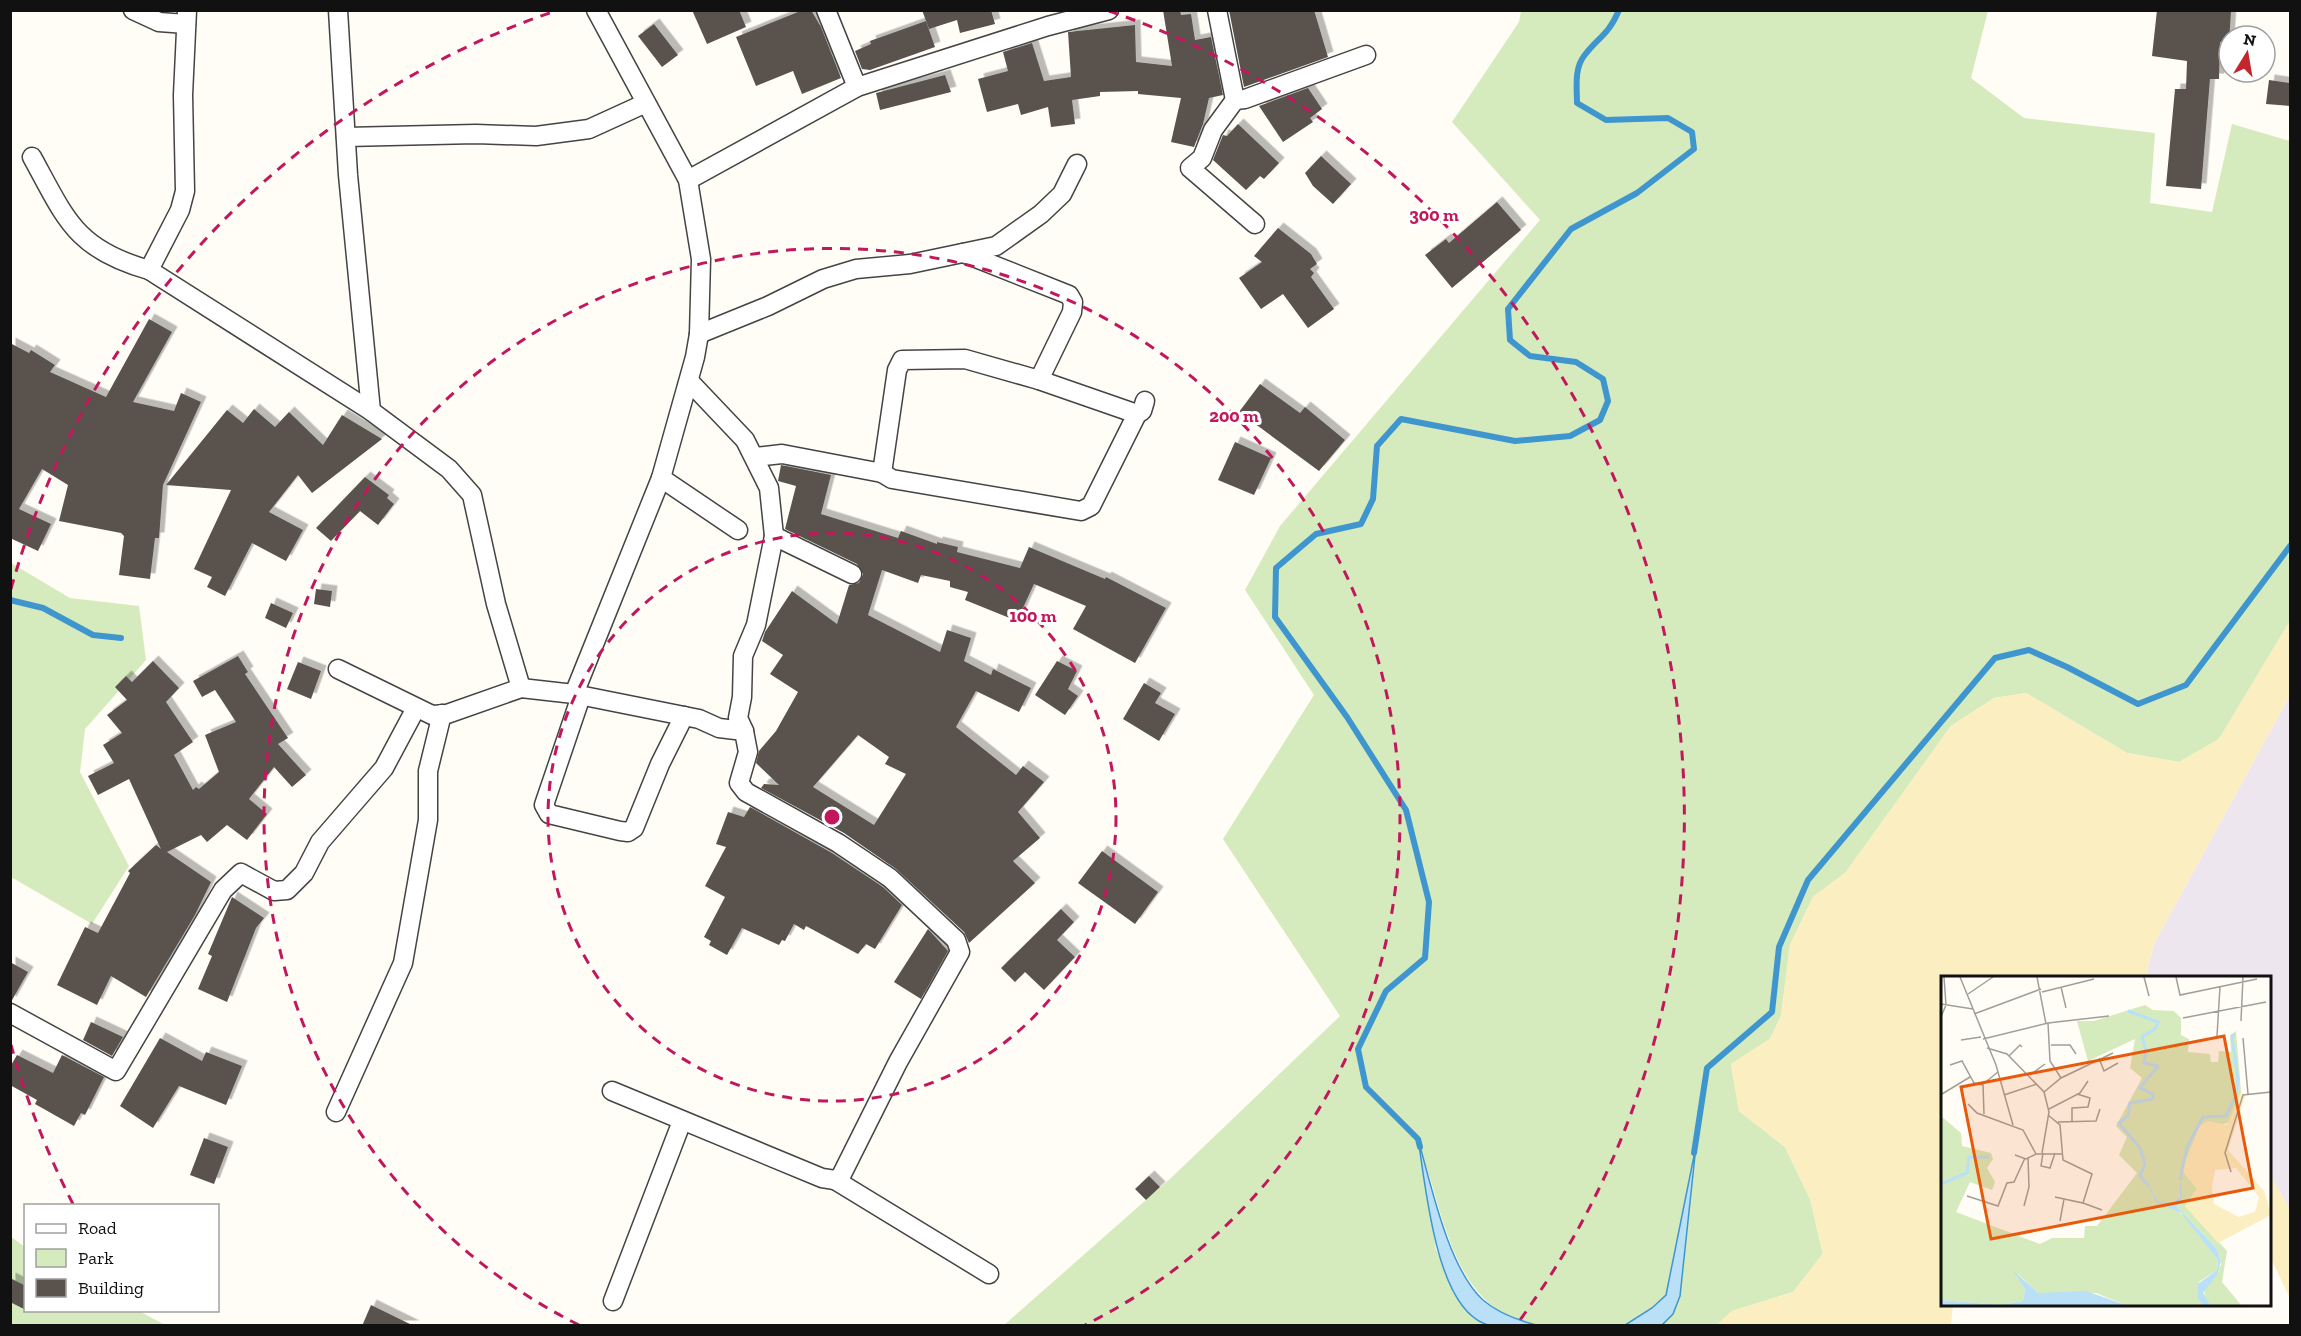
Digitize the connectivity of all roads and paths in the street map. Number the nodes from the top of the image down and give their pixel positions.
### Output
1 (133, 10) edge
2 (338, 10) edge
3 (826, 10) edge
4 (1109, 10) edge
5 (1217, 10) edge
6 (603, 12) edge
7 (186, 17) edge
8 (1366, 55) dead end
9 (857, 87) junction
10 (1235, 100) junction
11 (646, 102) junction
12 (346, 137) junction
13 (32, 157) dead end
14 (1077, 164) dead end
15 (688, 180) junction
16 (1255, 224) dead end
17 (963, 254) junction
18 (149, 270) junction
19 (699, 334) junction
20 (1039, 380) junction
21 (689, 381) junction
22 (371, 411) junction
23 (755, 457) junction
24 (882, 473) junction
25 (661, 478) junction
26 (738, 530) dead end
27 (774, 536) junction
28 (852, 574) dead end
29 (338, 669) dead end
30 (521, 688) junction
31 (578, 695) junction
32 (416, 708) junction
33 (442, 714) junction
34 (684, 716) junction
35 (744, 731) junction
36 (10, 1013) edge
37 (612, 1091) dead end
38 (336, 1112) dead end
39 (682, 1121) junction
40 (835, 1180) junction
41 (989, 1274) dead end
42 (614, 1301) dead end

1 - 7 street
2 - 12 street
3 - 9 street
4 - 9 street
5 - 10 street
6 - 11 street
7 - 18 street
8 - 10 street
9 - 15 street
10 - 16 street
11 - 12 street
11 - 15 street
12 - 22 street
13 - 18 street
14 - 17 street
15 - 19 street
17 - 19 street
17 - 20 street
18 - 22 street
19 - 21 street
20 - 24 street
20 - 24 street
21 - 23 street
21 - 25 street
22 - 30 street
23 - 24 street
23 - 27 street
25 - 26 street
25 - 31 street
27 - 28 street
27 - 35 street
29 - 32 street
30 - 31 street
30 - 33 street
31 - 34 street
31 - 34 street
32 - 33 street
32 - 36 street
33 - 38 street
34 - 35 street
35 - 40 street
37 - 39 street
39 - 40 street
39 - 42 street
40 - 41 street

